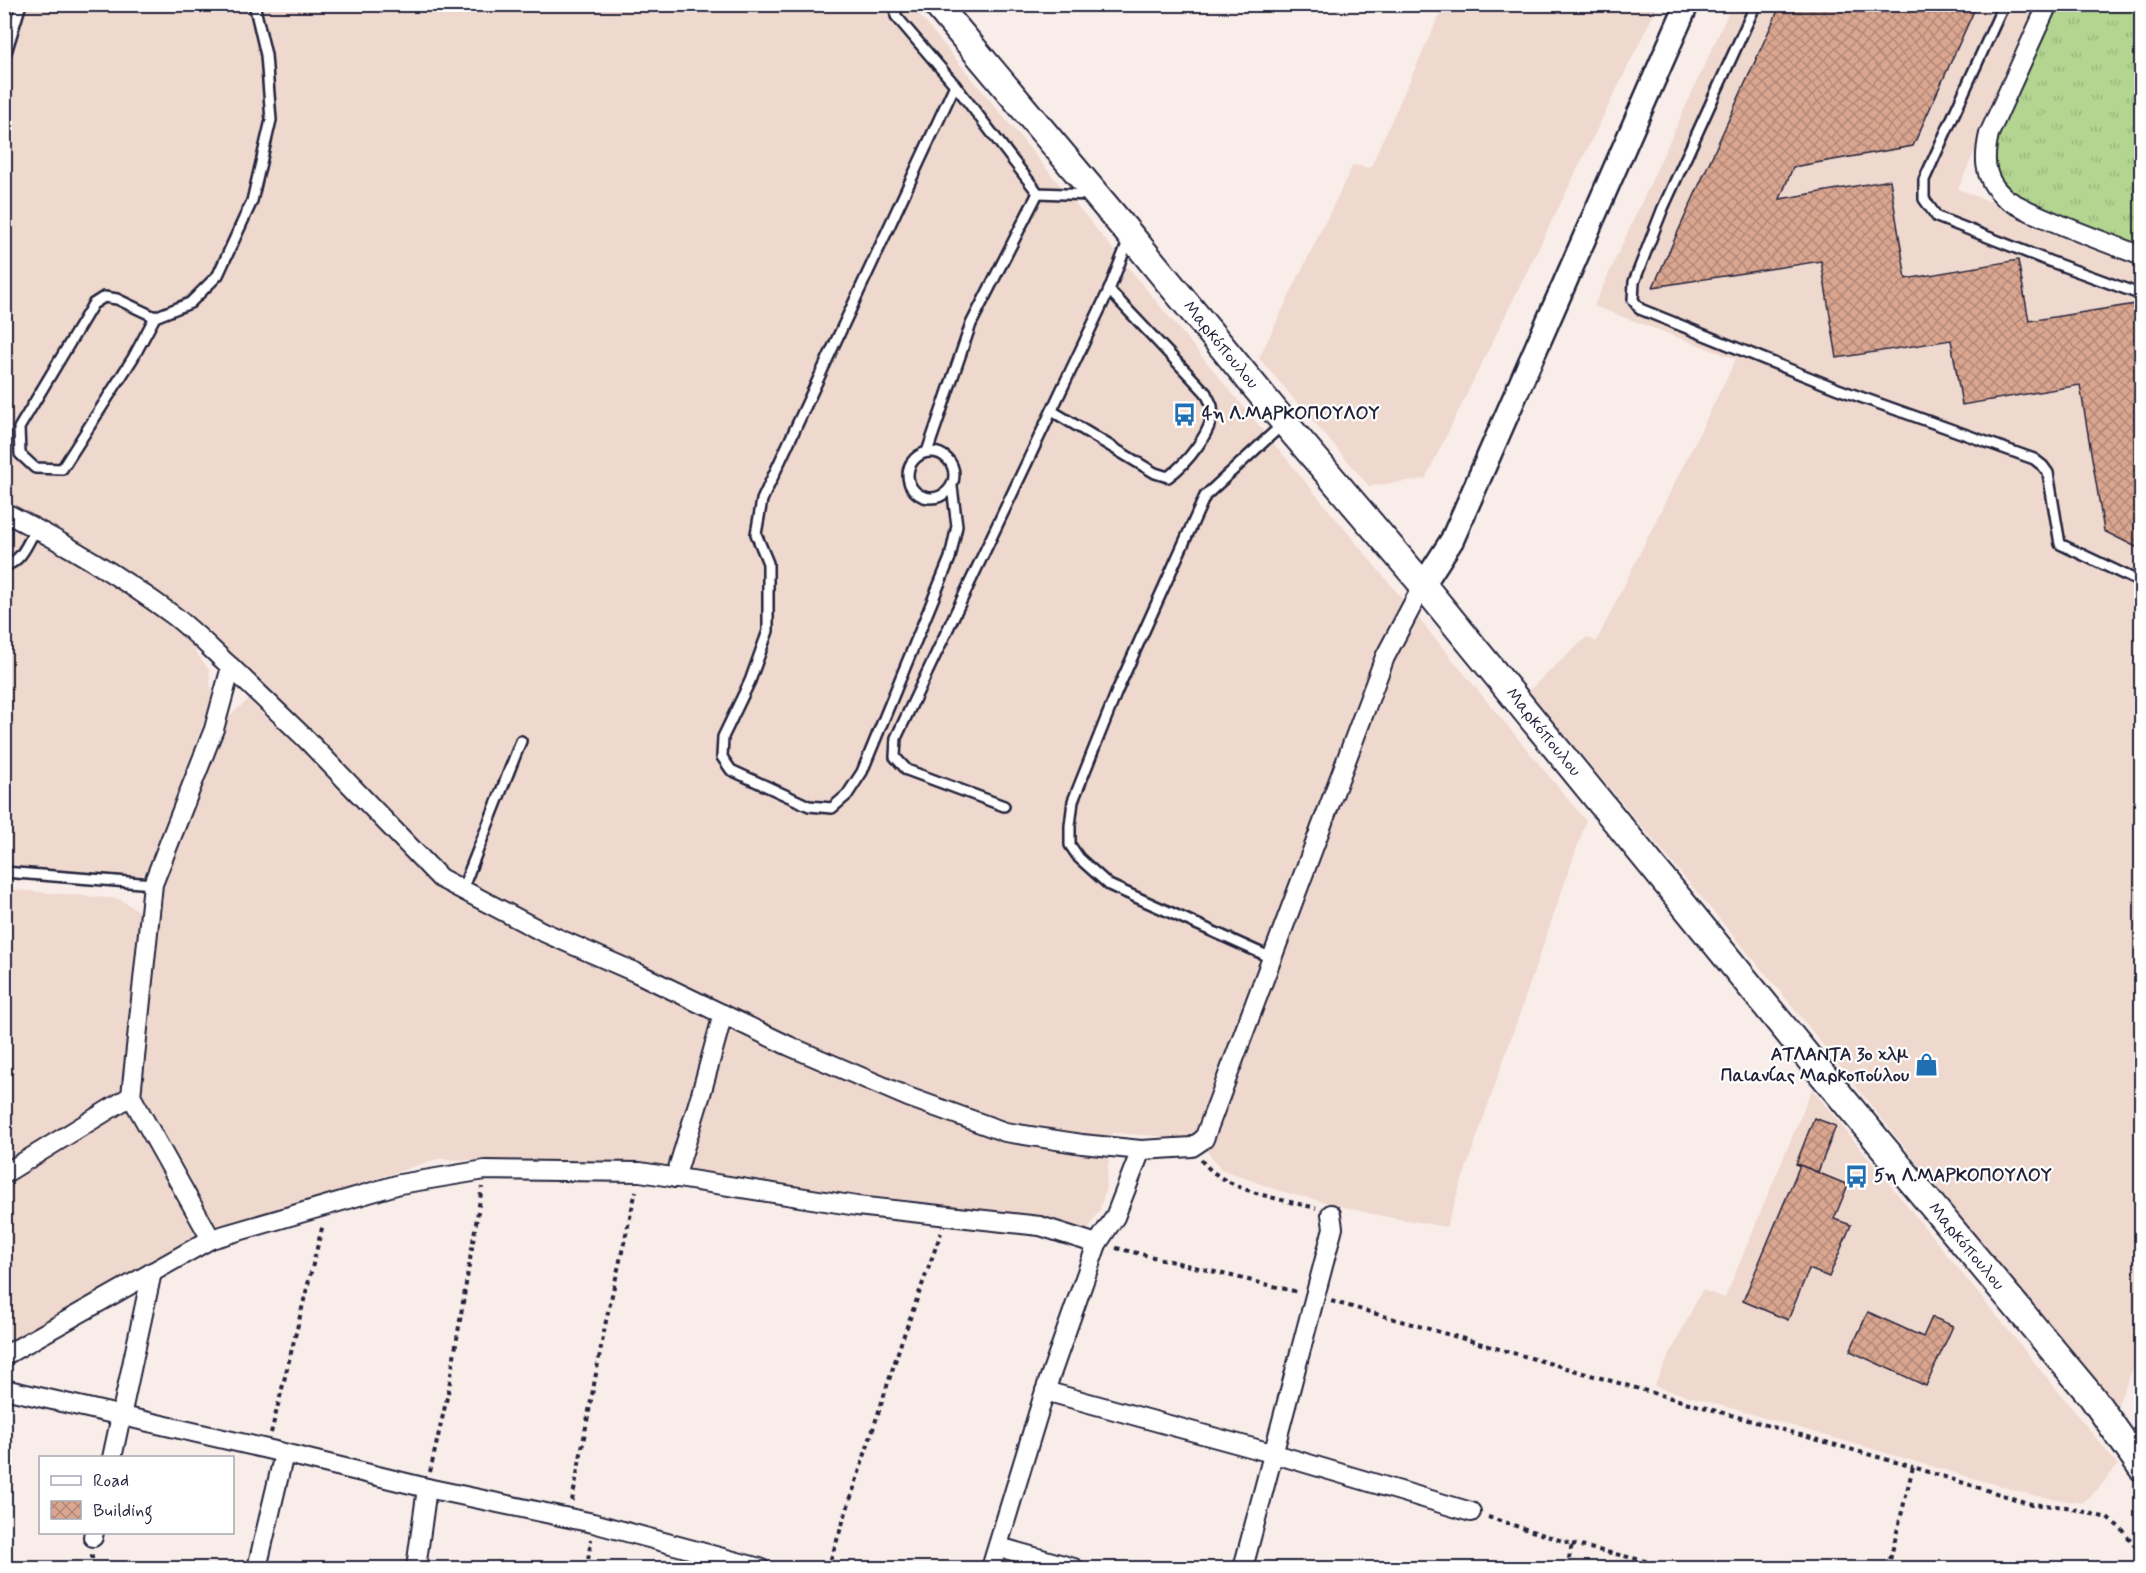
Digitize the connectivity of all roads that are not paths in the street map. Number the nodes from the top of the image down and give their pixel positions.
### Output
1 (21, 4) edge
2 (254, 4) edge
3 (895, 4) edge
4 (936, 4) edge
5 (1687, 4) edge
6 (1756, 4) edge
7 (2004, 4) edge
8 (2048, 4) edge
9 (4, 59) edge
10 (955, 85) junction
11 (1038, 193) junction
12 (1097, 195) junction
13 (1130, 235) junction
14 (2142, 256) edge
15 (1110, 291) junction
16 (2142, 295) edge
17 (155, 317) junction
18 (1052, 411) junction
19 (1284, 422) junction
20 (927, 452) junction
21 (952, 487) junction
22 (4, 512) edge
23 (36, 528) junction
24 (4, 566) edge
25 (2142, 583) edge
26 (1422, 585) junction
27 (231, 668) junction
28 (521, 741) dead end
29 (1004, 806) dead end
30 (4, 872) edge
31 (153, 884) junction
32 (462, 890) junction
33 (1272, 958) junction
34 (723, 1014) junction
35 (131, 1096) junction
36 (1141, 1150) junction
37 (4, 1174) edge
38 (675, 1178) junction
39 (1331, 1214) road end
40 (211, 1239) junction
41 (1097, 1244) junction
42 (152, 1272) junction
43 (4, 1356) edge
44 (4, 1389) edge
45 (1046, 1391) junction
46 (121, 1416) junction
47 (276, 1451) junction
48 (1275, 1454) junction
49 (112, 1456) edge
50 (2142, 1468) edge
51 (427, 1488) junction
52 (1471, 1512) road end
53 (999, 1547) junction
54 (257, 1569) edge
55 (416, 1569) edge
56 (760, 1569) edge
57 (991, 1569) edge
58 (1074, 1569) edge
59 (1243, 1569) edge

1 - 9 lane
2 - 17 lane
3 - 10 lane
4 - 12 main road, Μαρκόπουλου
5 - 26 street
6 - 25 lane
7 - 16 lane
8 - 14 street
10 - 11 lane
10 - 21 lane
11 - 12 lane
11 - 20 lane
12 - 13 main road, Μαρκόπουλου
13 - 15 lane
13 - 19 main road, Μαρκόπουλου
15 - 18 lane
15 - 18 lane
17 - 17 lane
18 - 29 lane
19 - 26 main road, Μαρκόπουλου
19 - 33 lane
20 - 21 lane
20 - 21 lane
22 - 23 street
23 - 24 lane
23 - 27 street
26 - 33 street
26 - 50 main road, Μαρκόπουλου
27 - 31 street
27 - 32 street
28 - 32 lane
30 - 31 lane
31 - 35 street
32 - 34 street
33 - 36 street
34 - 36 street
34 - 38 street
35 - 37 street
35 - 40 street
36 - 41 street
38 - 40 street
38 - 41 street
39 - 48 street
40 - 42 street
41 - 45 street
42 - 43 street
42 - 46 street
44 - 46 street
45 - 48 street
45 - 53 street
46 - 47 street
46 - 49 street
47 - 51 street
47 - 54 street
48 - 52 street
48 - 59 street
51 - 55 street
51 - 56 street
53 - 57 street
53 - 58 street

